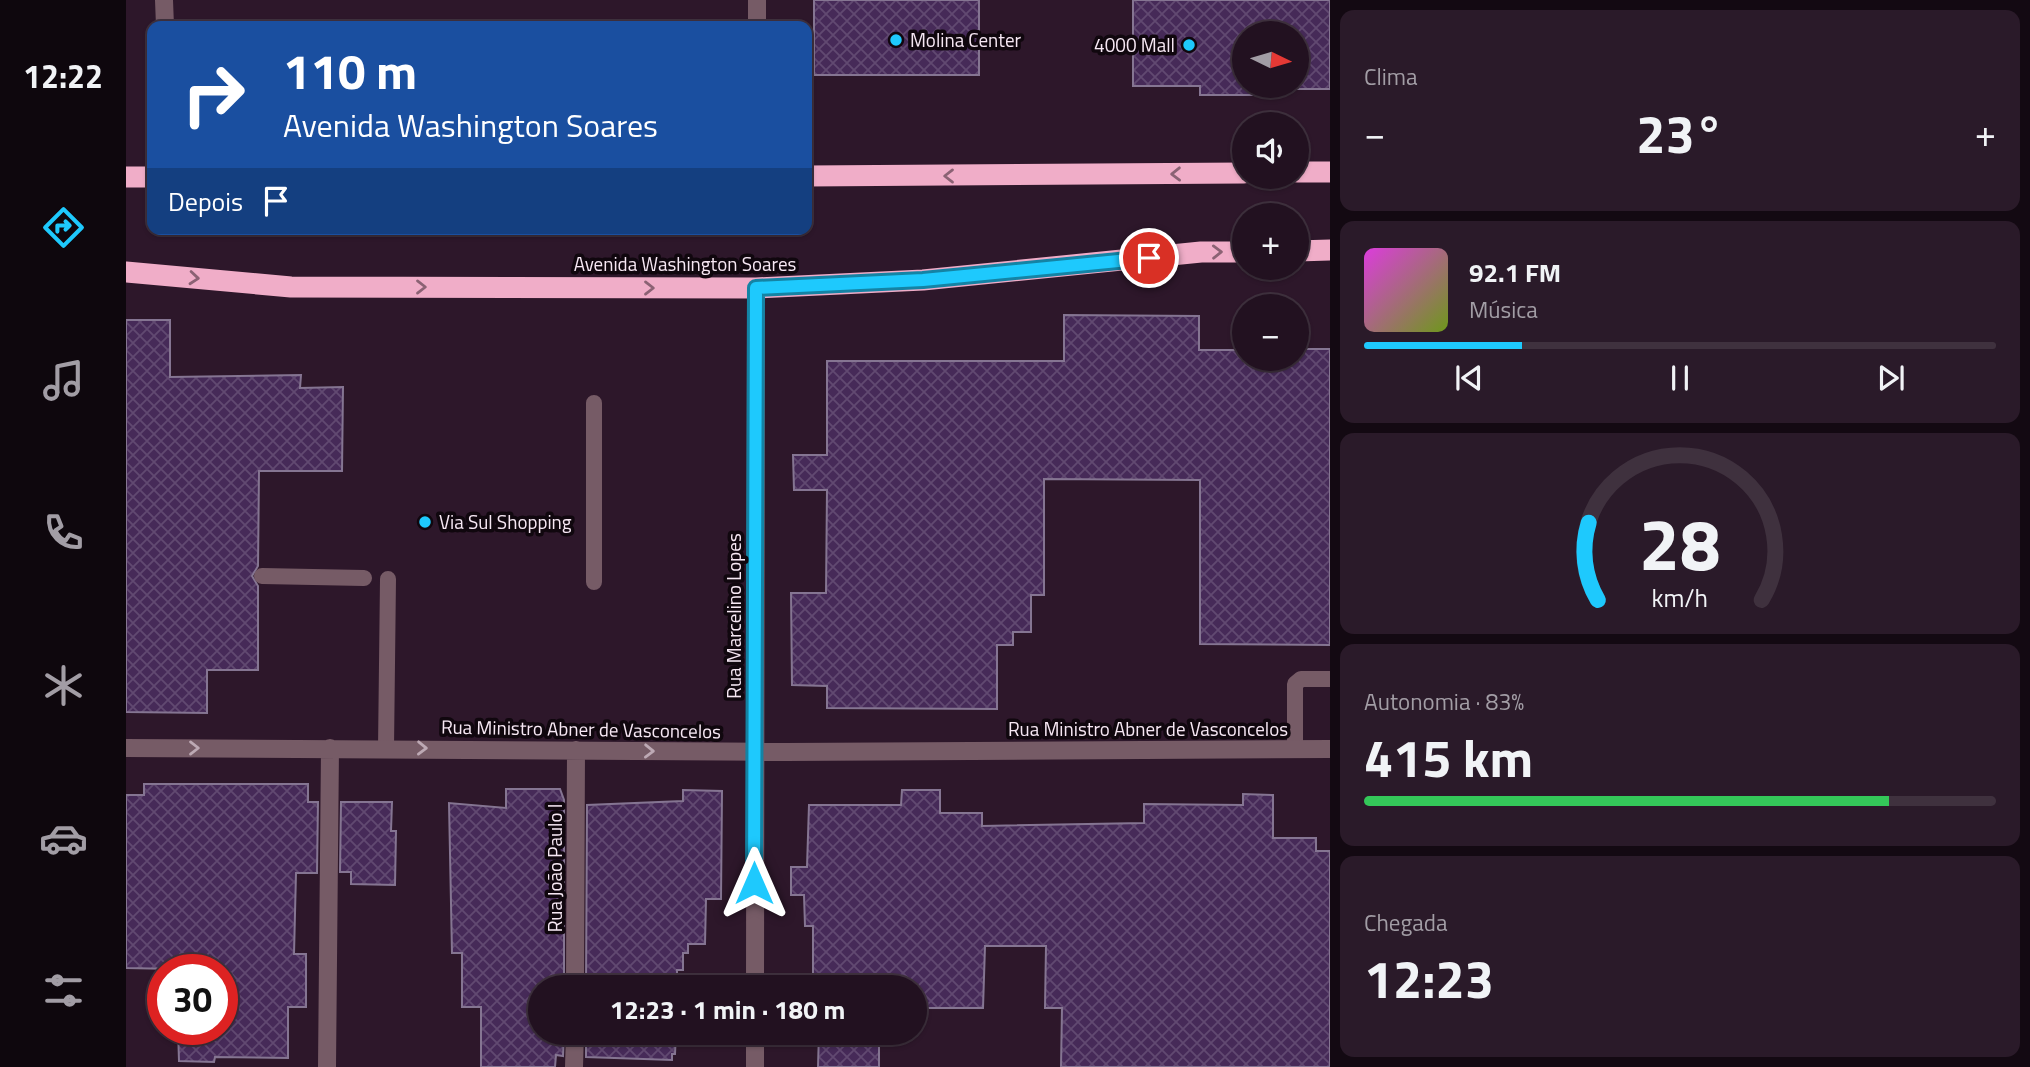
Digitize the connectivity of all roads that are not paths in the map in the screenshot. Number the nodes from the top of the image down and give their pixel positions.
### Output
1 (164, 0) edge
2 (757, 0) edge
3 (164, 21) edge
4 (757, 21) edge
5 (1309, 172) edge
6 (1330, 172) edge
7 (1232, 173) edge
8 (812, 176) edge
9 (126, 177) edge
10 (147, 177) edge
11 (1330, 250) edge
12 (1309, 251) edge
13 (1232, 252) edge
14 (126, 272) edge
15 (756, 288) junction
16 (594, 402) dead end
17 (262, 576) dead end
18 (364, 578) dead end
19 (388, 579) dead end
20 (594, 582) dead end
21 (1330, 680) edge
22 (126, 748) edge
23 (330, 748) junction
24 (386, 748) junction
25 (1294, 749) junction
26 (1330, 749) edge
27 (576, 750) junction
28 (754, 752) junction
29 (575, 975) edge
30 (755, 975) edge
31 (575, 1045) edge
32 (755, 1045) edge
33 (327, 1067) edge
34 (574, 1067) edge
35 (755, 1067) edge

1 - 3 street
2 - 4 street
5 - 6 highway
7 -> 8 highway
9 - 10 highway
11 - 12 highway
15 -> 13 highway, Avenida Washington Soares
14 -> 15 highway, Avenida Washington Soares
15 - 28 street, Rua Marcelino Lopes
16 - 20 lane
17 - 18 lane
19 - 24 lane
21 - 25 lane
22 -> 23 street, Rua Ministro Abner de Vasconcelos
23 - 24 street, Rua Ministro Abner de Vasconcelos
23 - 33 street
24 -> 27 street, Rua Ministro Abner de Vasconcelos
25 - 26 street, Rua Ministro Abner de Vasconcelos
25 - 28 street, Rua Ministro Abner de Vasconcelos
27 -> 28 street, Rua Ministro Abner de Vasconcelos
27 - 29 street, Rua João Paulo I
28 - 30 street, Rua Marcelino Lopes
31 - 34 street
32 - 35 street

